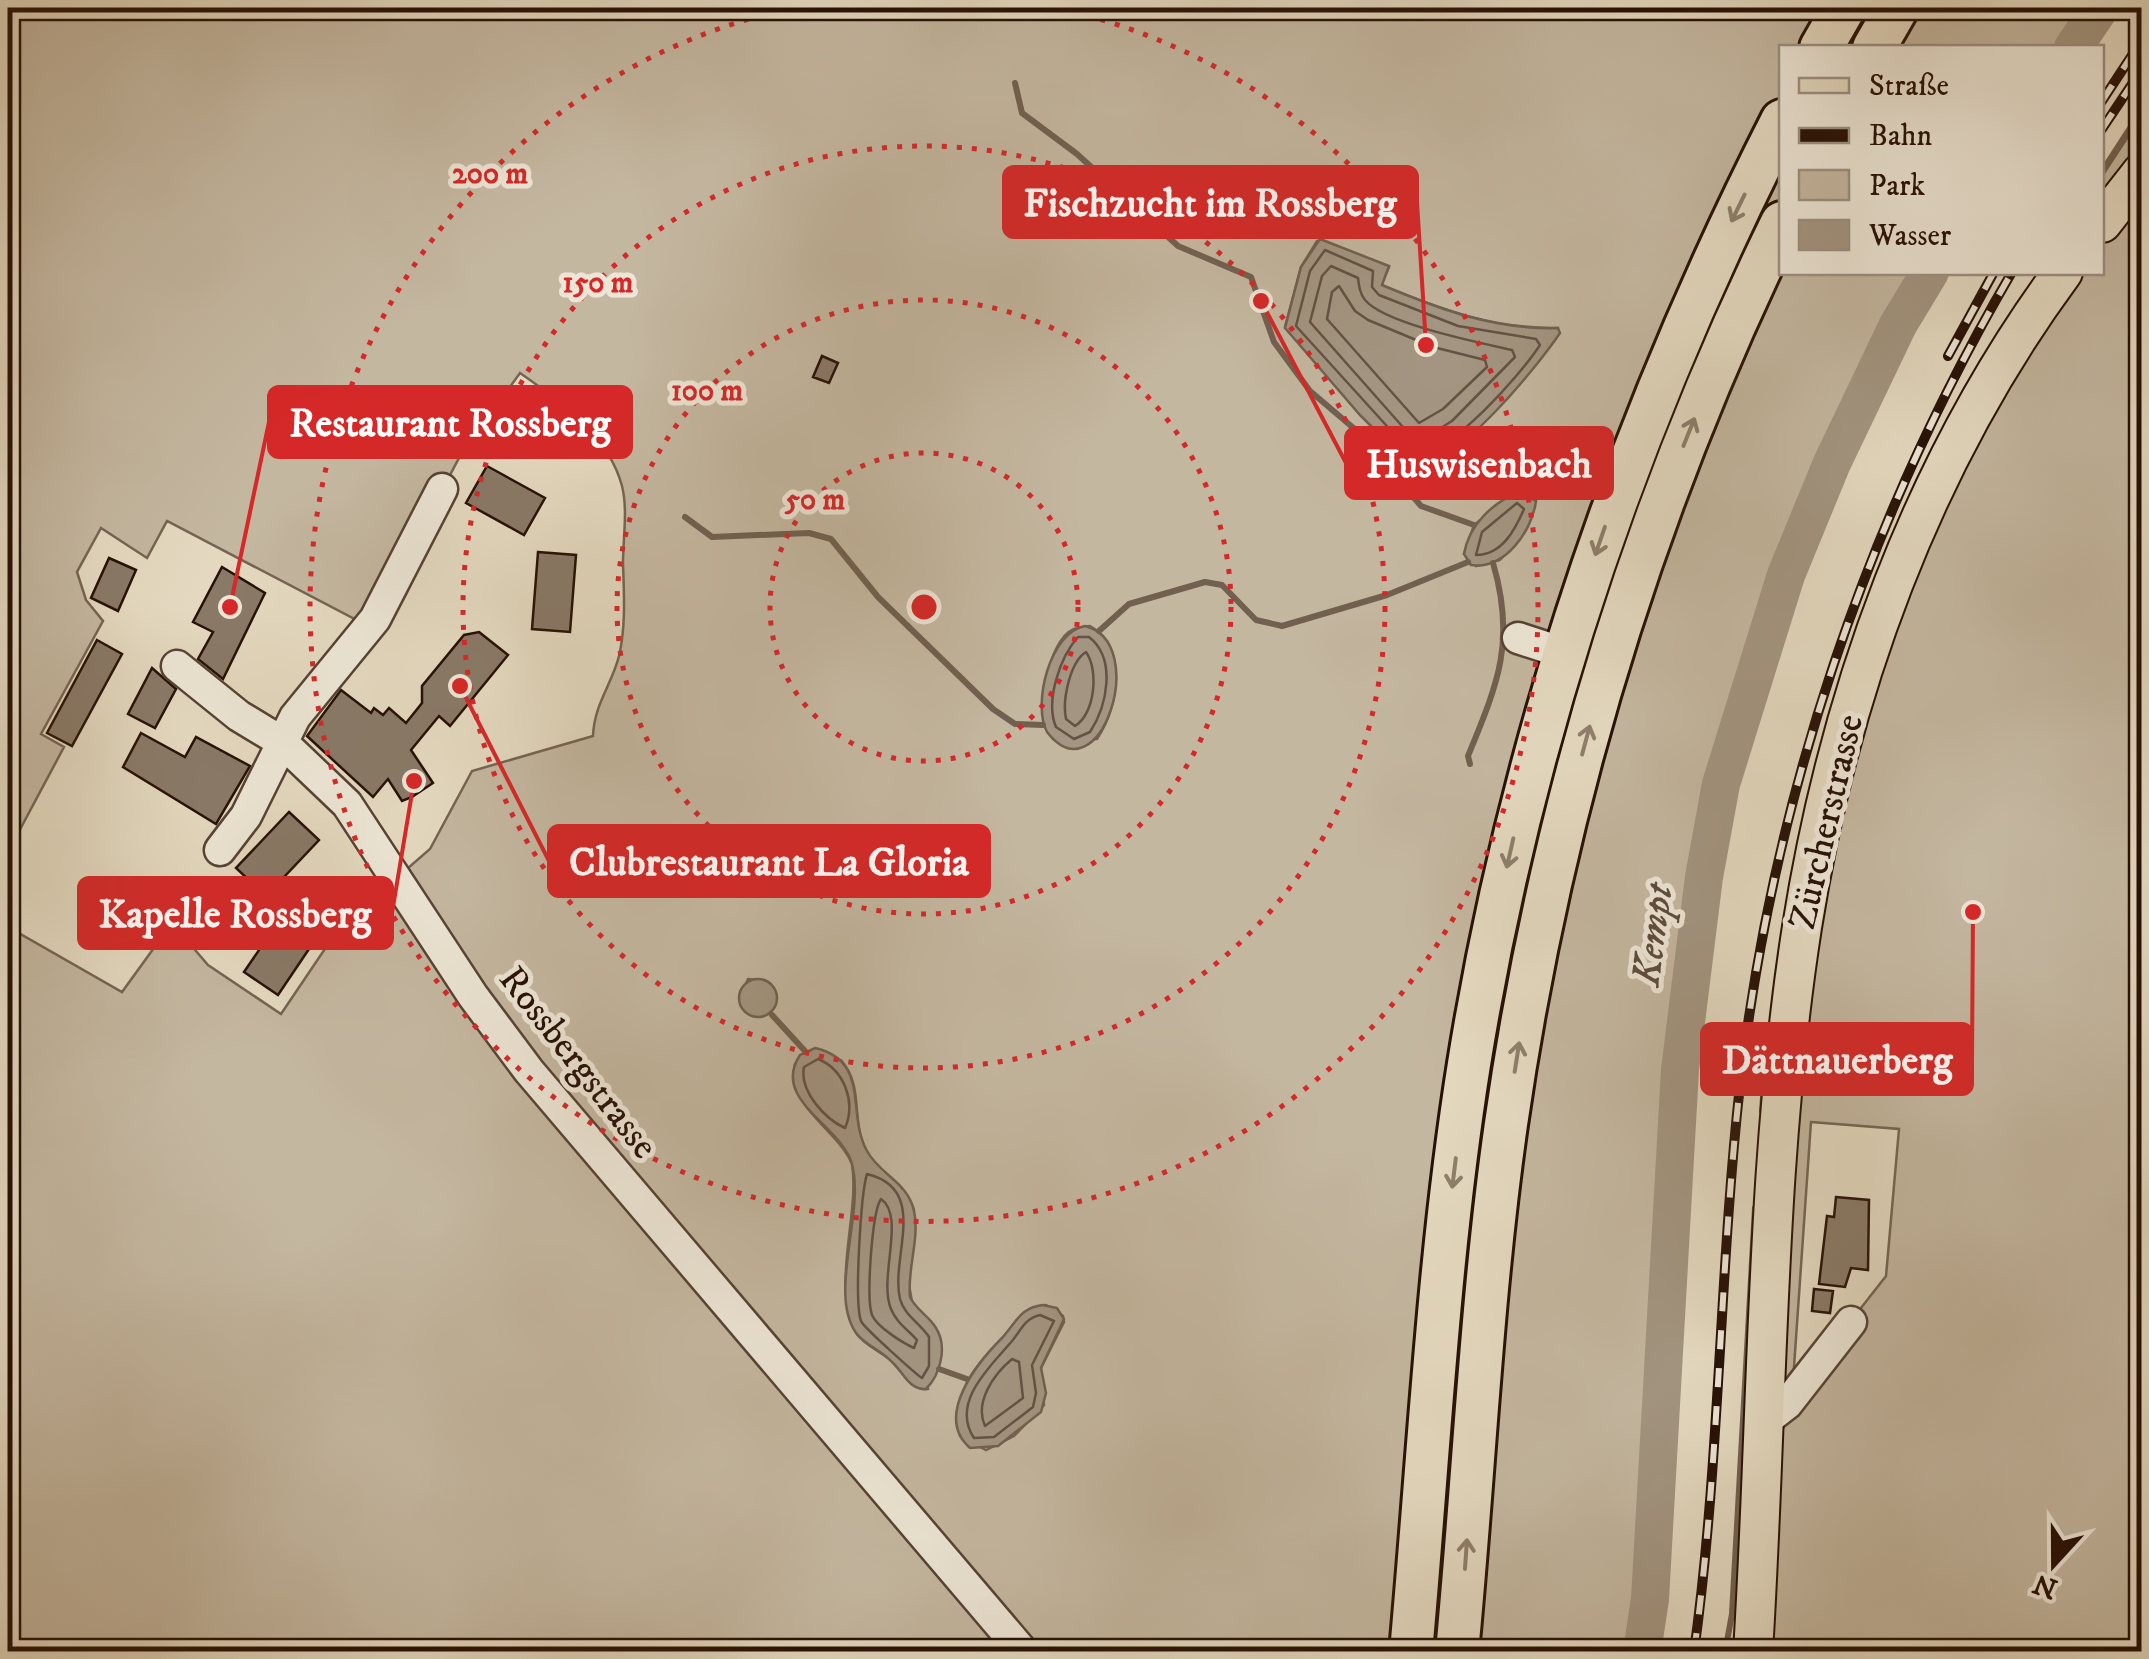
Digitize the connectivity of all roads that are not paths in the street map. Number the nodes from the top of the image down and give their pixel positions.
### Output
1 (1844, 8) edge
2 (1897, 8) edge
3 (1823, 45) edge
4 (1876, 45) edge
5 (1779, 127) edge
6 (2142, 172) edge
7 (2104, 220) edge
8 (1779, 230) edge
9 (2062, 275) edge
10 (442, 490) dead end
11 (1518, 638) dead end
12 (1564, 652) junction
13 (178, 666) dead end
14 (282, 742) junction
15 (220, 850) dead end
16 (1851, 1322) dead end
17 (1765, 1421) junction
18 (1023, 1652) edge
19 (1411, 1652) edge
20 (1457, 1652) edge
21 (1753, 1652) edge

1 - 3 highway
2 - 4 highway
5 -> 12 highway
6 - 7 main road
20 -> 8 highway
9 - 17 main road, Zürcherstrasse
10 - 14 street
11 - 12 street
12 -> 19 highway
13 - 14 street, Rossbergstrasse
14 - 15 street
14 - 18 street, Rossbergstrasse
16 - 17 street
17 - 21 main road, Zürcherstrasse

